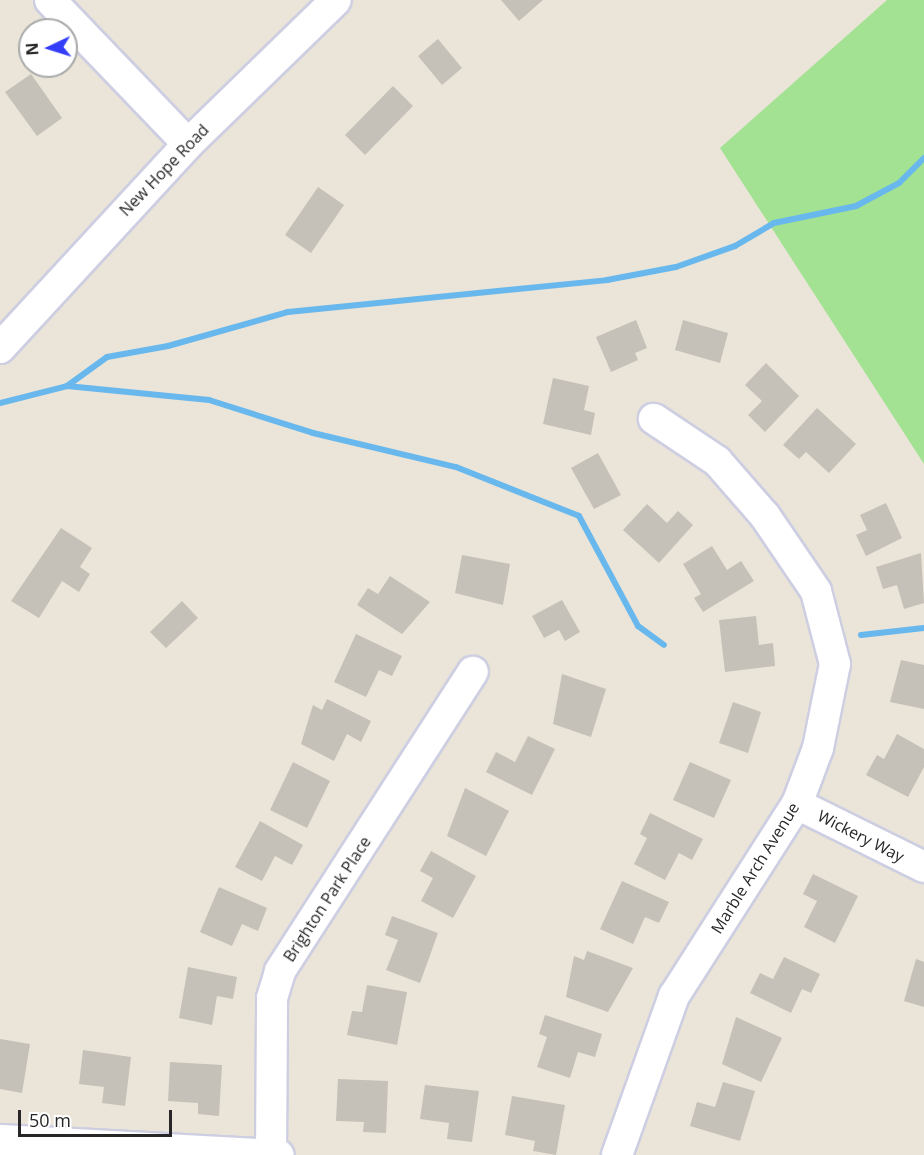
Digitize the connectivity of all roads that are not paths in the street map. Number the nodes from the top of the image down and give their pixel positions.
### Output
1 (50, 0) edge
2 (336, 0) edge
3 (188, 144) junction
4 (0, 348) edge
5 (654, 419) dead end
6 (473, 672) dead end
7 (797, 804) junction
8 (924, 867) edge
9 (0, 1140) edge
10 (275, 1154) edge
11 (617, 1155) edge

1 - 3 street
2 - 3 street, New Hope Road
3 - 4 street, New Hope Road
5 - 7 street, Marble Arch Avenue
6 - 10 street, Brighton Park Place
7 - 8 street, Wickery Way
7 - 11 street, Marble Arch Avenue
9 - 10 street

